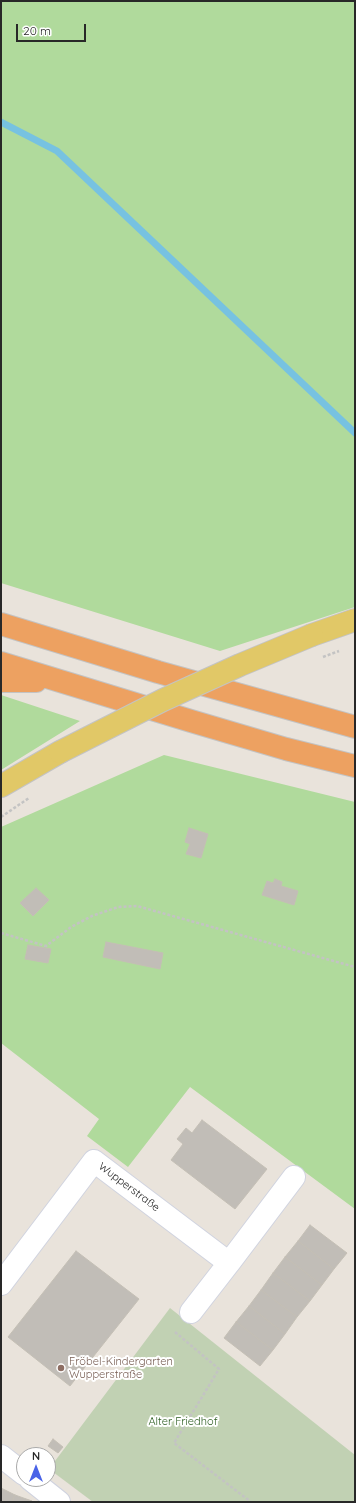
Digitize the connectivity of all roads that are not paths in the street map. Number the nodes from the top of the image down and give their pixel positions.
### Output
1 (355, 620) edge
2 (1, 624) edge
3 (1, 663) edge
4 (52, 679) junction
5 (1, 681) edge
6 (355, 727) edge
7 (355, 766) edge
8 (1, 786) edge
9 (294, 1177) dead end
10 (229, 1263) junction
11 (1, 1284) edge
12 (192, 1312) dead end
13 (1, 1456) edge
14 (16, 1468) edge
15 (40, 1487) edge
16 (59, 1502) edge

1 - 8 main road, bridge
2 - 6 highway
3 - 4 highway
4 - 5 highway
4 - 7 highway
9 - 10 street
10 - 11 street, Wupperstraße
10 - 12 street
13 - 14 street
15 - 16 street

